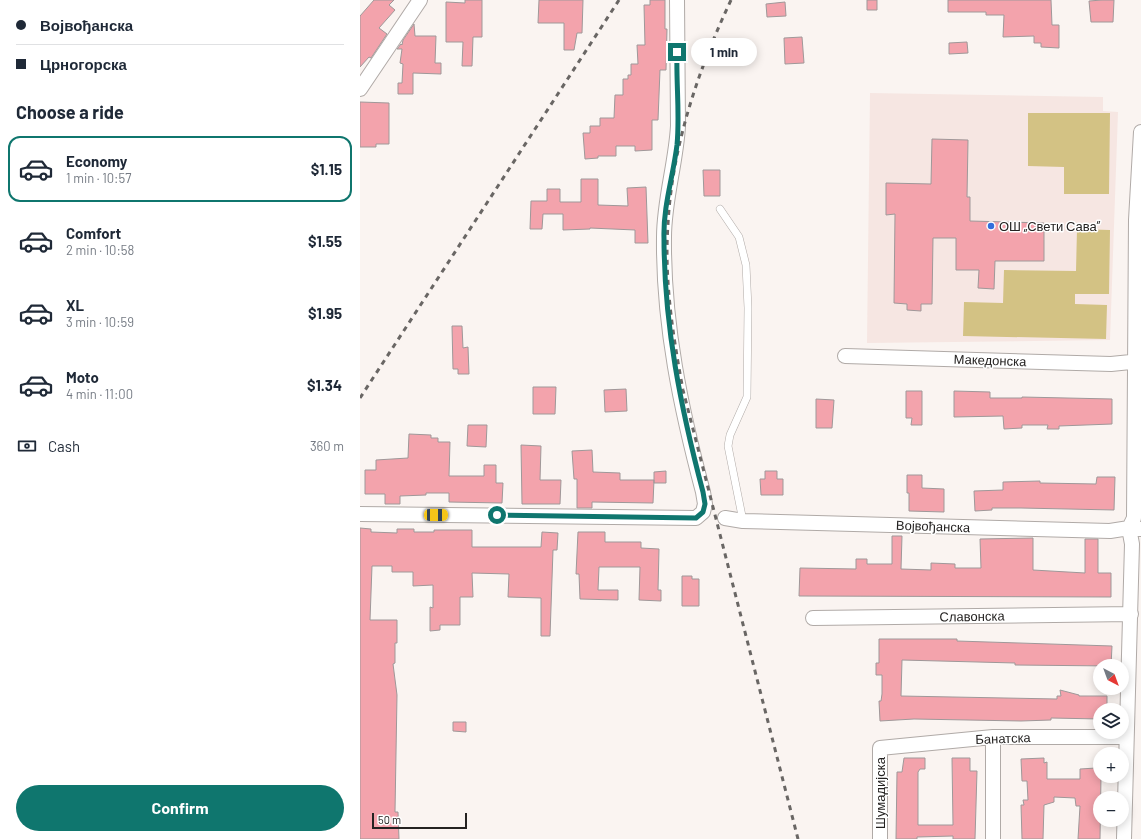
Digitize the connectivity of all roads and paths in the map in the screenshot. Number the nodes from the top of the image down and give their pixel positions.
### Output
1 (420, 0) edge
2 (677, 0) edge
3 (360, 90) edge
4 (1141, 132) edge
5 (720, 209) dead end
6 (1138, 221) edge
7 (1139, 299) edge
8 (845, 356) dead end
9 (1138, 361) edge
10 (360, 514) edge
11 (725, 518) dead end
12 (743, 521) junction
13 (1135, 529) edge
14 (1136, 599) edge
15 (1130, 614) junction
16 (813, 618) dead end
17 (1127, 703) edge
18 (993, 737) junction
19 (1093, 737) edge
20 (1126, 739) edge
21 (880, 748) joint
22 (880, 839) edge
23 (993, 839) edge
24 (1124, 839) edge

1 - 3 street
2 - 10 street
4 - 6 street
5 - 12 lane
6 - 7 street
7 - 9 street
8 - 9 street, Македонска
9 - 13 street
11 - 12 street, Војвођанска
12 - 13 street, Војвођанска
13 - 14 street
14 - 15 street
15 - 16 street, Славонска
15 - 17 street
18 - 19 street, Банатска
18 - 21 street, Банатска
18 - 23 street
20 - 24 street
21 - 22 street, Шумадијска

